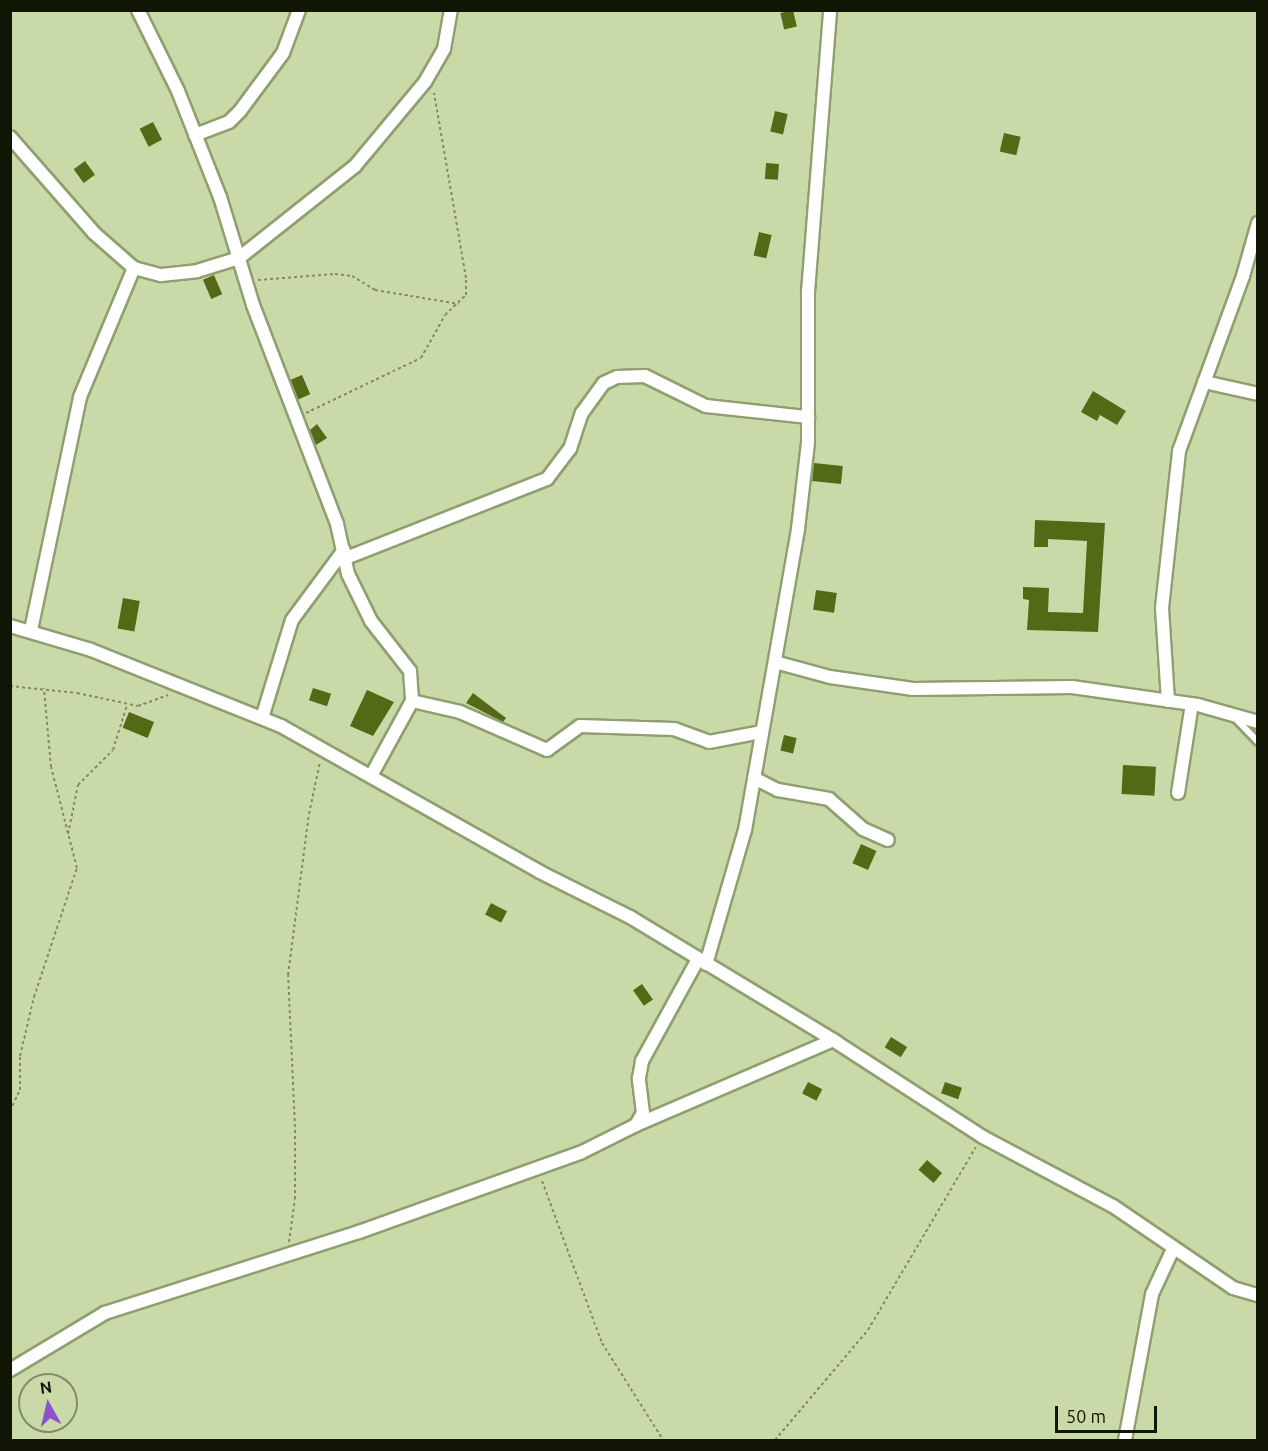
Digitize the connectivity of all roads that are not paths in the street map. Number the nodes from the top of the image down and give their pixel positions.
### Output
1 (138, 10) edge
2 (299, 10) edge
3 (451, 10) edge
4 (830, 10) edge
5 (195, 135) junction
6 (10, 137) edge
7 (1257, 223) edge
8 (239, 258) junction
9 (134, 267) junction
10 (1204, 382) junction
11 (1257, 394) edge
12 (808, 417) junction
13 (345, 554) junction
14 (10, 626) edge
15 (31, 630) junction
16 (775, 662) junction
17 (412, 701) junction
18 (1168, 701) junction
19 (1192, 704) junction
20 (1232, 715) junction
21 (262, 718) junction
22 (1257, 722) edge
23 (762, 732) junction
24 (1257, 742) edge
25 (370, 776) junction
26 (754, 778) junction
27 (1178, 793) dead end
28 (888, 840) dead end
29 (702, 961) junction
30 (833, 1040) junction
31 (636, 1125) junction
32 (1173, 1249) junction
33 (1257, 1295) edge
34 (10, 1370) edge
35 (1125, 1440) edge

1 - 5 street
2 - 5 street
3 - 8 street
4 - 12 street
5 - 8 street
6 - 9 street
7 - 10 street
8 - 9 street
8 - 13 street
9 - 15 street
10 - 11 street
10 - 18 street
12 - 13 street
12 - 16 street
13 - 17 street
13 - 21 street
14 - 15 street
15 - 21 street
16 - 18 street
16 - 23 street
17 - 23 street
17 - 25 street
18 - 19 street
19 - 20 street
19 - 27 street
20 - 22 street
20 - 24 lane
21 - 25 street
23 - 26 street
25 - 29 street
26 - 28 street
26 - 29 street
29 - 30 street
29 - 31 street
30 - 31 street
30 - 32 street
31 - 34 street
32 - 33 street
32 - 35 street

